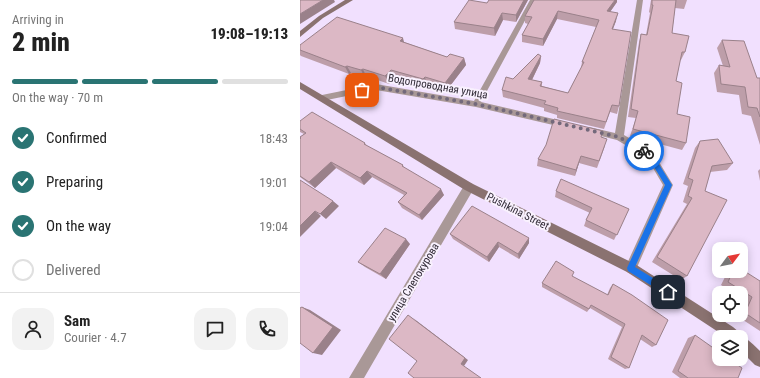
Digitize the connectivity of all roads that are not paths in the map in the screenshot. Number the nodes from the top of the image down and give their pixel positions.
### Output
1 (350, 0) edge
2 (533, 0) edge
3 (640, 0) edge
4 (300, 35) edge
5 (300, 85) edge
6 (322, 98) junction
7 (476, 104) junction
8 (619, 137) junction
9 (469, 187) junction
10 (631, 268) junction
11 (727, 330) edge
12 (748, 349) edge
13 (760, 360) edge
14 (356, 378) edge

1 - 4 street
2 - 7 street
3 - 8 street
5 - 6 street, Pushkina Street
6 - 7 street, Водопроводная улица
6 - 9 street, Pushkina Street
7 - 8 street, Водопроводная улица
8 - 10 street, Водопроводная улица
9 - 10 street, Pushkina Street
9 - 14 street, улица Слепокурова
10 - 11 street, Pushkina Street
12 - 13 street

